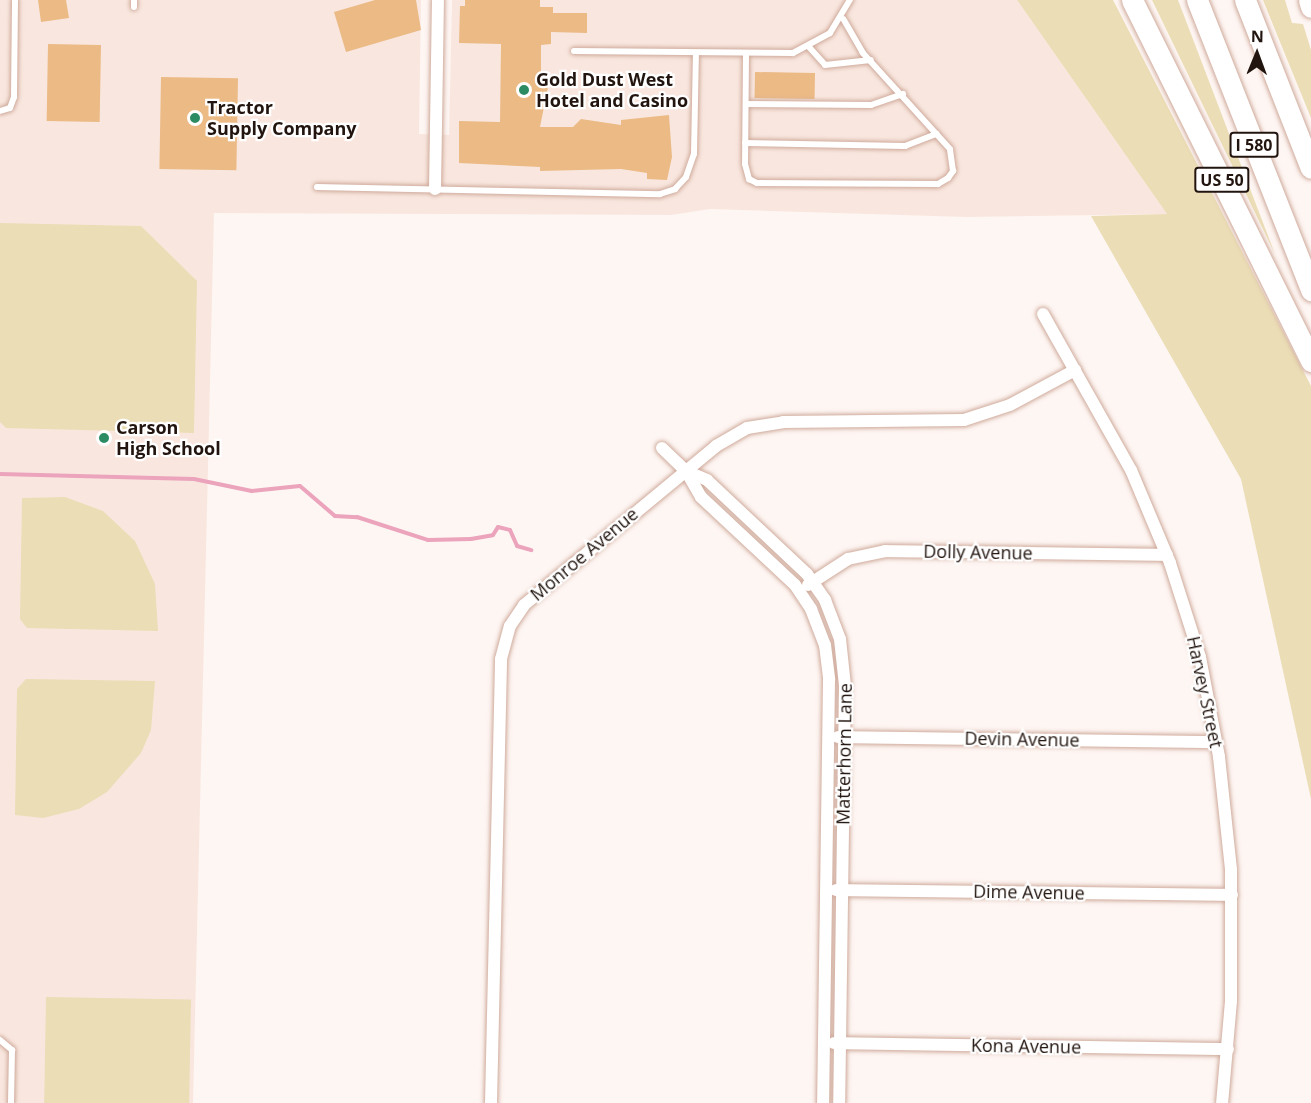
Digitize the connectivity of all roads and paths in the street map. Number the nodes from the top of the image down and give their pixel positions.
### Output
1 (15, 0) edge
2 (438, 0) edge
3 (850, 0) edge
4 (1132, 0) edge
5 (1197, 0) edge
6 (1245, 0) edge
7 (1309, 0) edge
8 (1311, 7) edge
9 (843, 19) junction
10 (809, 47) junction
11 (574, 51) dead end
12 (696, 53) junction
13 (746, 54) junction
14 (871, 60) junction
15 (903, 94) junction
16 (746, 104) junction
17 (0, 111) edge
18 (937, 134) junction
19 (745, 143) junction
20 (1311, 168) edge
21 (317, 187) dead end
22 (435, 189) junction
23 (1311, 290) edge
24 (1043, 314) dead end
25 (1311, 361) edge
26 (1075, 370) junction
27 (662, 448) dead end
28 (686, 471) junction
29 (1167, 555) junction
30 (812, 581) junction
31 (800, 591) junction
32 (828, 737) junction
33 (844, 737) junction
34 (1216, 742) junction
35 (826, 890) junction
36 (842, 890) junction
37 (1232, 896) junction
38 (0, 1040) edge
39 (824, 1042) junction
40 (839, 1043) junction
41 (1228, 1049) junction
42 (11, 1103) edge
43 (491, 1103) edge
44 (823, 1103) edge
45 (838, 1103) edge
46 (1222, 1103) edge

1 - 17 lane
2 - 22 street
3 - 9 lane
4 - 25 highway, US 50
5 - 23 highway, I 580
6 - 20 highway, I 580
7 - 8 highway
9 - 10 lane
9 - 14 lane
10 - 13 lane
10 - 14 lane
11 - 12 lane
12 - 13 lane
12 - 22 lane
13 - 16 lane
14 - 15 lane
15 - 16 lane
15 - 18 lane
16 - 19 lane
18 - 19 lane
18 - 19 lane
21 - 22 lane
24 - 26 street, Harvey Street
26 - 28 street, Monroe Avenue
26 - 29 street, Harvey Street
27 - 28 street, Matterhorn Lane
28 - 30 street, Matterhorn Lane
28 - 31 street, Matterhorn Lane
28 - 43 street, Monroe Avenue
29 - 30 street, Dolly Avenue
29 - 34 street, Harvey Street
30 - 31 street, Dolly Avenue
30 - 33 street, Matterhorn Lane
31 - 32 street, Matterhorn Lane
32 - 33 street, Devin Avenue
32 - 35 street, Matterhorn Lane
33 - 34 street, Devin Avenue
33 - 36 street, Matterhorn Lane
34 - 37 street, Harvey Street
35 - 36 street, Dime Avenue
35 - 39 street, Matterhorn Lane
36 - 37 street, Dime Avenue
36 - 40 street, Matterhorn Lane
37 - 41 street, Harvey Street
38 - 42 lane
39 - 40 street, Kona Avenue
39 - 44 street, Matterhorn Lane
40 - 41 street, Kona Avenue
40 - 45 street, Matterhorn Lane
41 - 46 street, Harvey Street

